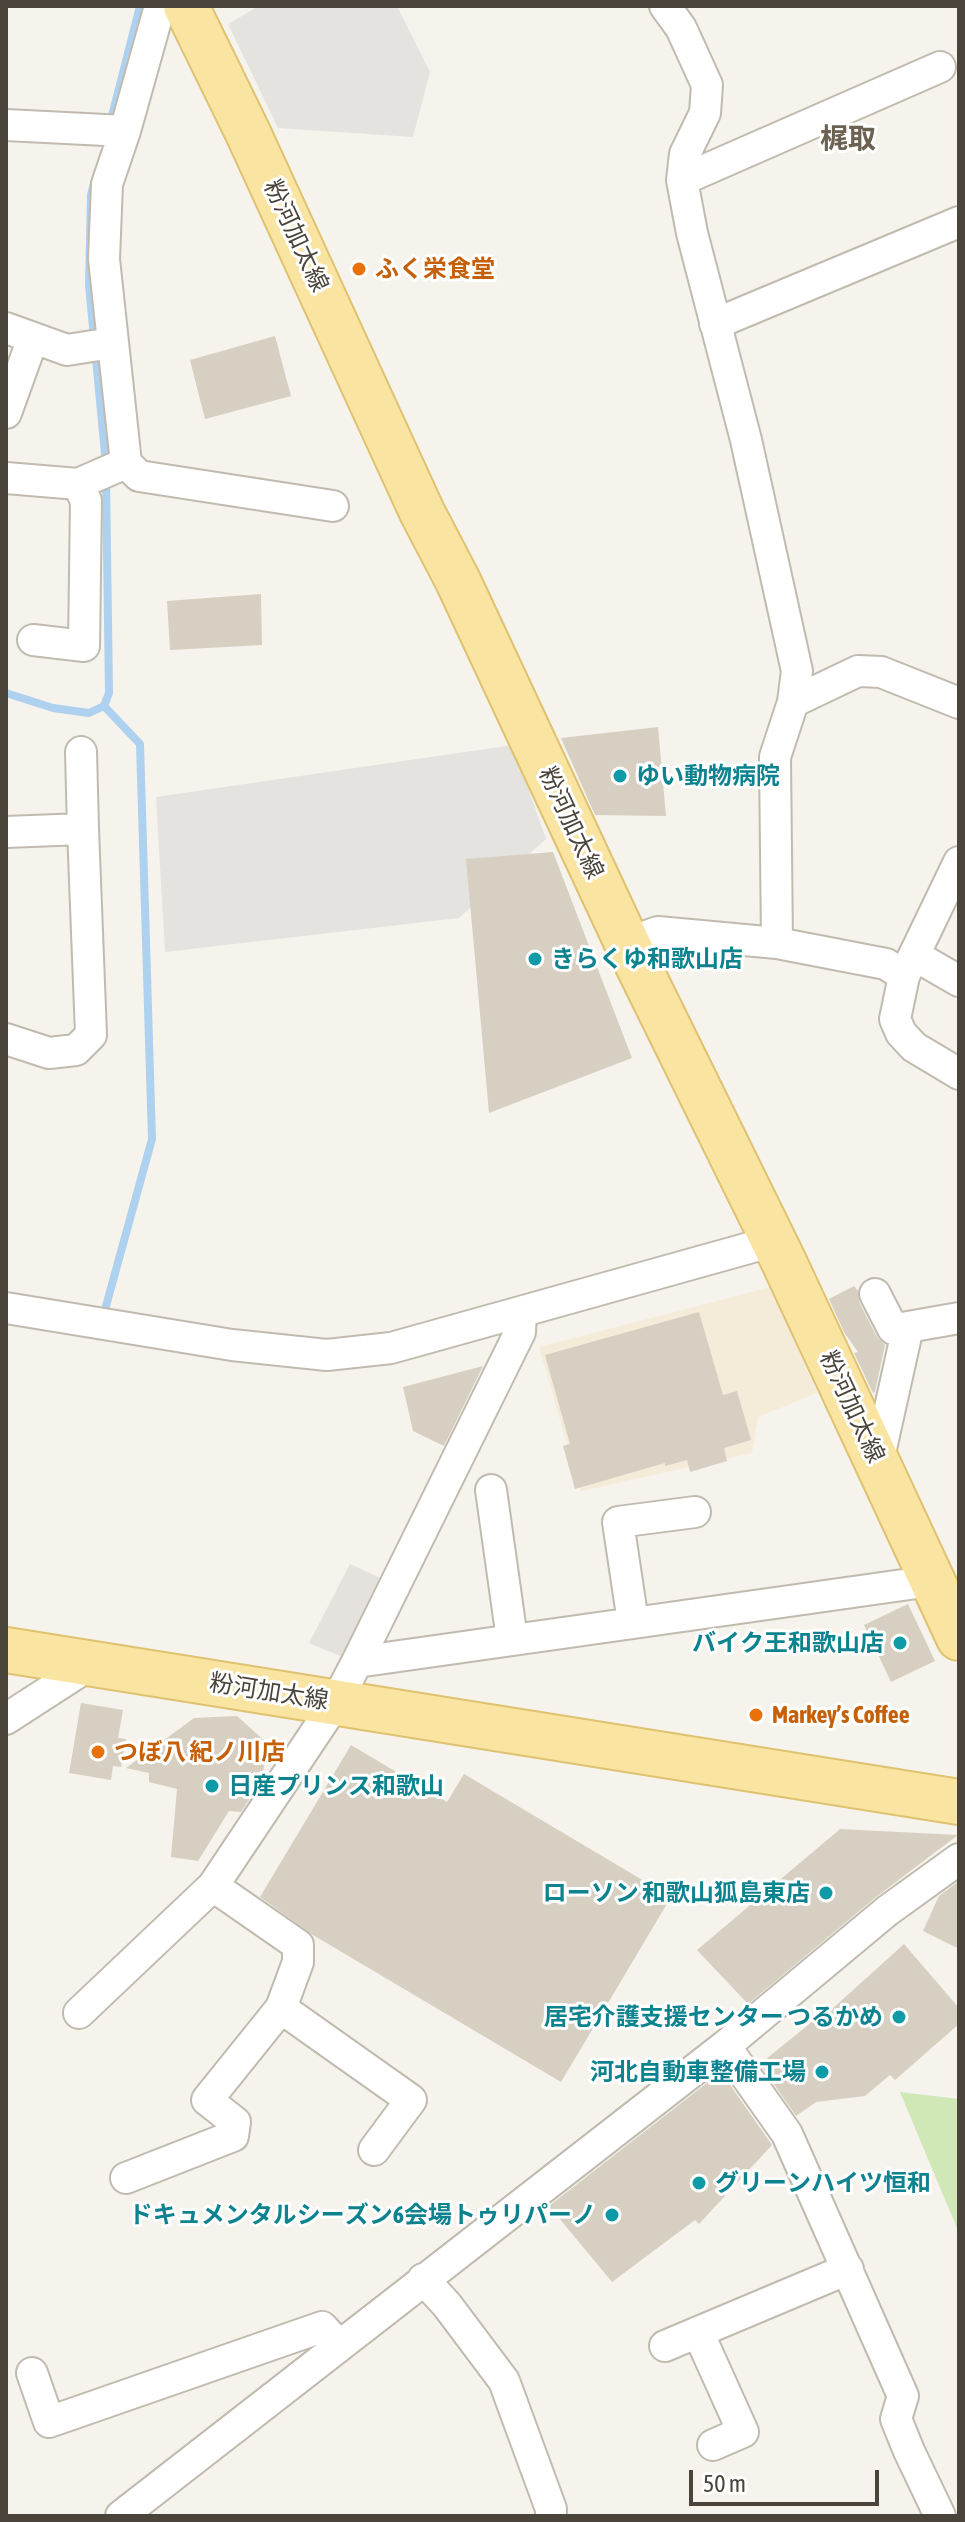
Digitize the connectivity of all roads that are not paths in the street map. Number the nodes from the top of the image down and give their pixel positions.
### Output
1 (160, 6) edge
2 (186, 6) edge
3 (665, 6) edge
4 (940, 67) dead end
5 (6, 125) edge
6 (113, 130) junction
7 (682, 180) junction
8 (959, 222) edge
9 (715, 324) junction
10 (20, 333) edge
11 (101, 345) junction
12 (6, 413) edge
13 (104, 472) junction
14 (6, 478) edge
15 (333, 506) dead end
16 (33, 640) dead end
17 (793, 702) junction
18 (959, 703) edge
19 (81, 752) dead end
20 (83, 829) junction
21 (6, 832) edge
22 (959, 864) edge
23 (627, 943) junction
24 (777, 943) junction
25 (909, 965) junction
26 (959, 981) edge
27 (6, 1039) edge
28 (959, 1074) edge
29 (774, 1241) junction
30 (875, 1294) dead end
31 (6, 1308) edge
32 (521, 1313) junction
33 (959, 1318) edge
34 (908, 1327) junction
35 (878, 1462) junction
36 (491, 1490) dead end
37 (695, 1512) dead end
38 (949, 1606) edge
39 (633, 1622) junction
40 (512, 1639) junction
41 (6, 1650) edge
42 (357, 1662) junction
43 (91, 1664) junction
44 (336, 1702) junction
45 (6, 1719) edge
46 (959, 1802) edge
47 (959, 1859) edge
48 (213, 1886) junction
49 (281, 2008) junction
50 (79, 2013) dead end
51 (725, 2046) junction
52 (374, 2150) dead end
53 (126, 2178) dead end
54 (848, 2269) junction
55 (423, 2279) junction
56 (698, 2332) junction
57 (339, 2345) junction
58 (665, 2346) dead end
59 (32, 2373) dead end
60 (713, 2445) dead end
61 (152, 2506) edge
62 (121, 2516) edge
63 (551, 2516) edge
64 (940, 2516) edge

1 - 6 street
2 - 23 main road, 粉河加太線
3 - 7 street
4 - 7 street
5 - 6 street
6 - 11 street
7 - 9 street
8 - 9 street
9 - 17 street
10 - 11 street
10 - 12 street
11 - 13 street
13 - 14 street
13 - 15 street
13 - 16 street
17 - 18 street
17 - 24 street
19 - 20 street
20 - 21 street
20 - 27 street
22 - 25 street
23 - 24 street
23 - 29 main road, 粉河加太線
24 - 25 street
25 - 26 street
25 - 28 street
29 - 32 street
29 - 35 main road, 粉河加太線
30 - 34 street
31 - 32 street
32 - 42 street
33 - 34 street
34 - 35 street
35 - 38 main road, 粉河加太線
36 - 40 street
37 - 39 street
38 - 39 street
39 - 40 street
40 - 42 street
41 - 43 main road, 粉河加太線
42 - 44 street
43 - 44 main road, 粉河加太線
43 - 45 street
44 - 46 main road, 粉河加太線
44 - 48 street
47 - 51 street
48 - 49 street
48 - 50 street
49 - 52 street
49 - 53 street
51 - 54 street
51 - 55 street
54 - 56 street
54 - 64 street
55 - 57 street
55 - 63 street
56 - 58 street
56 - 60 street
57 - 59 street
57 - 61 street
61 - 62 street

